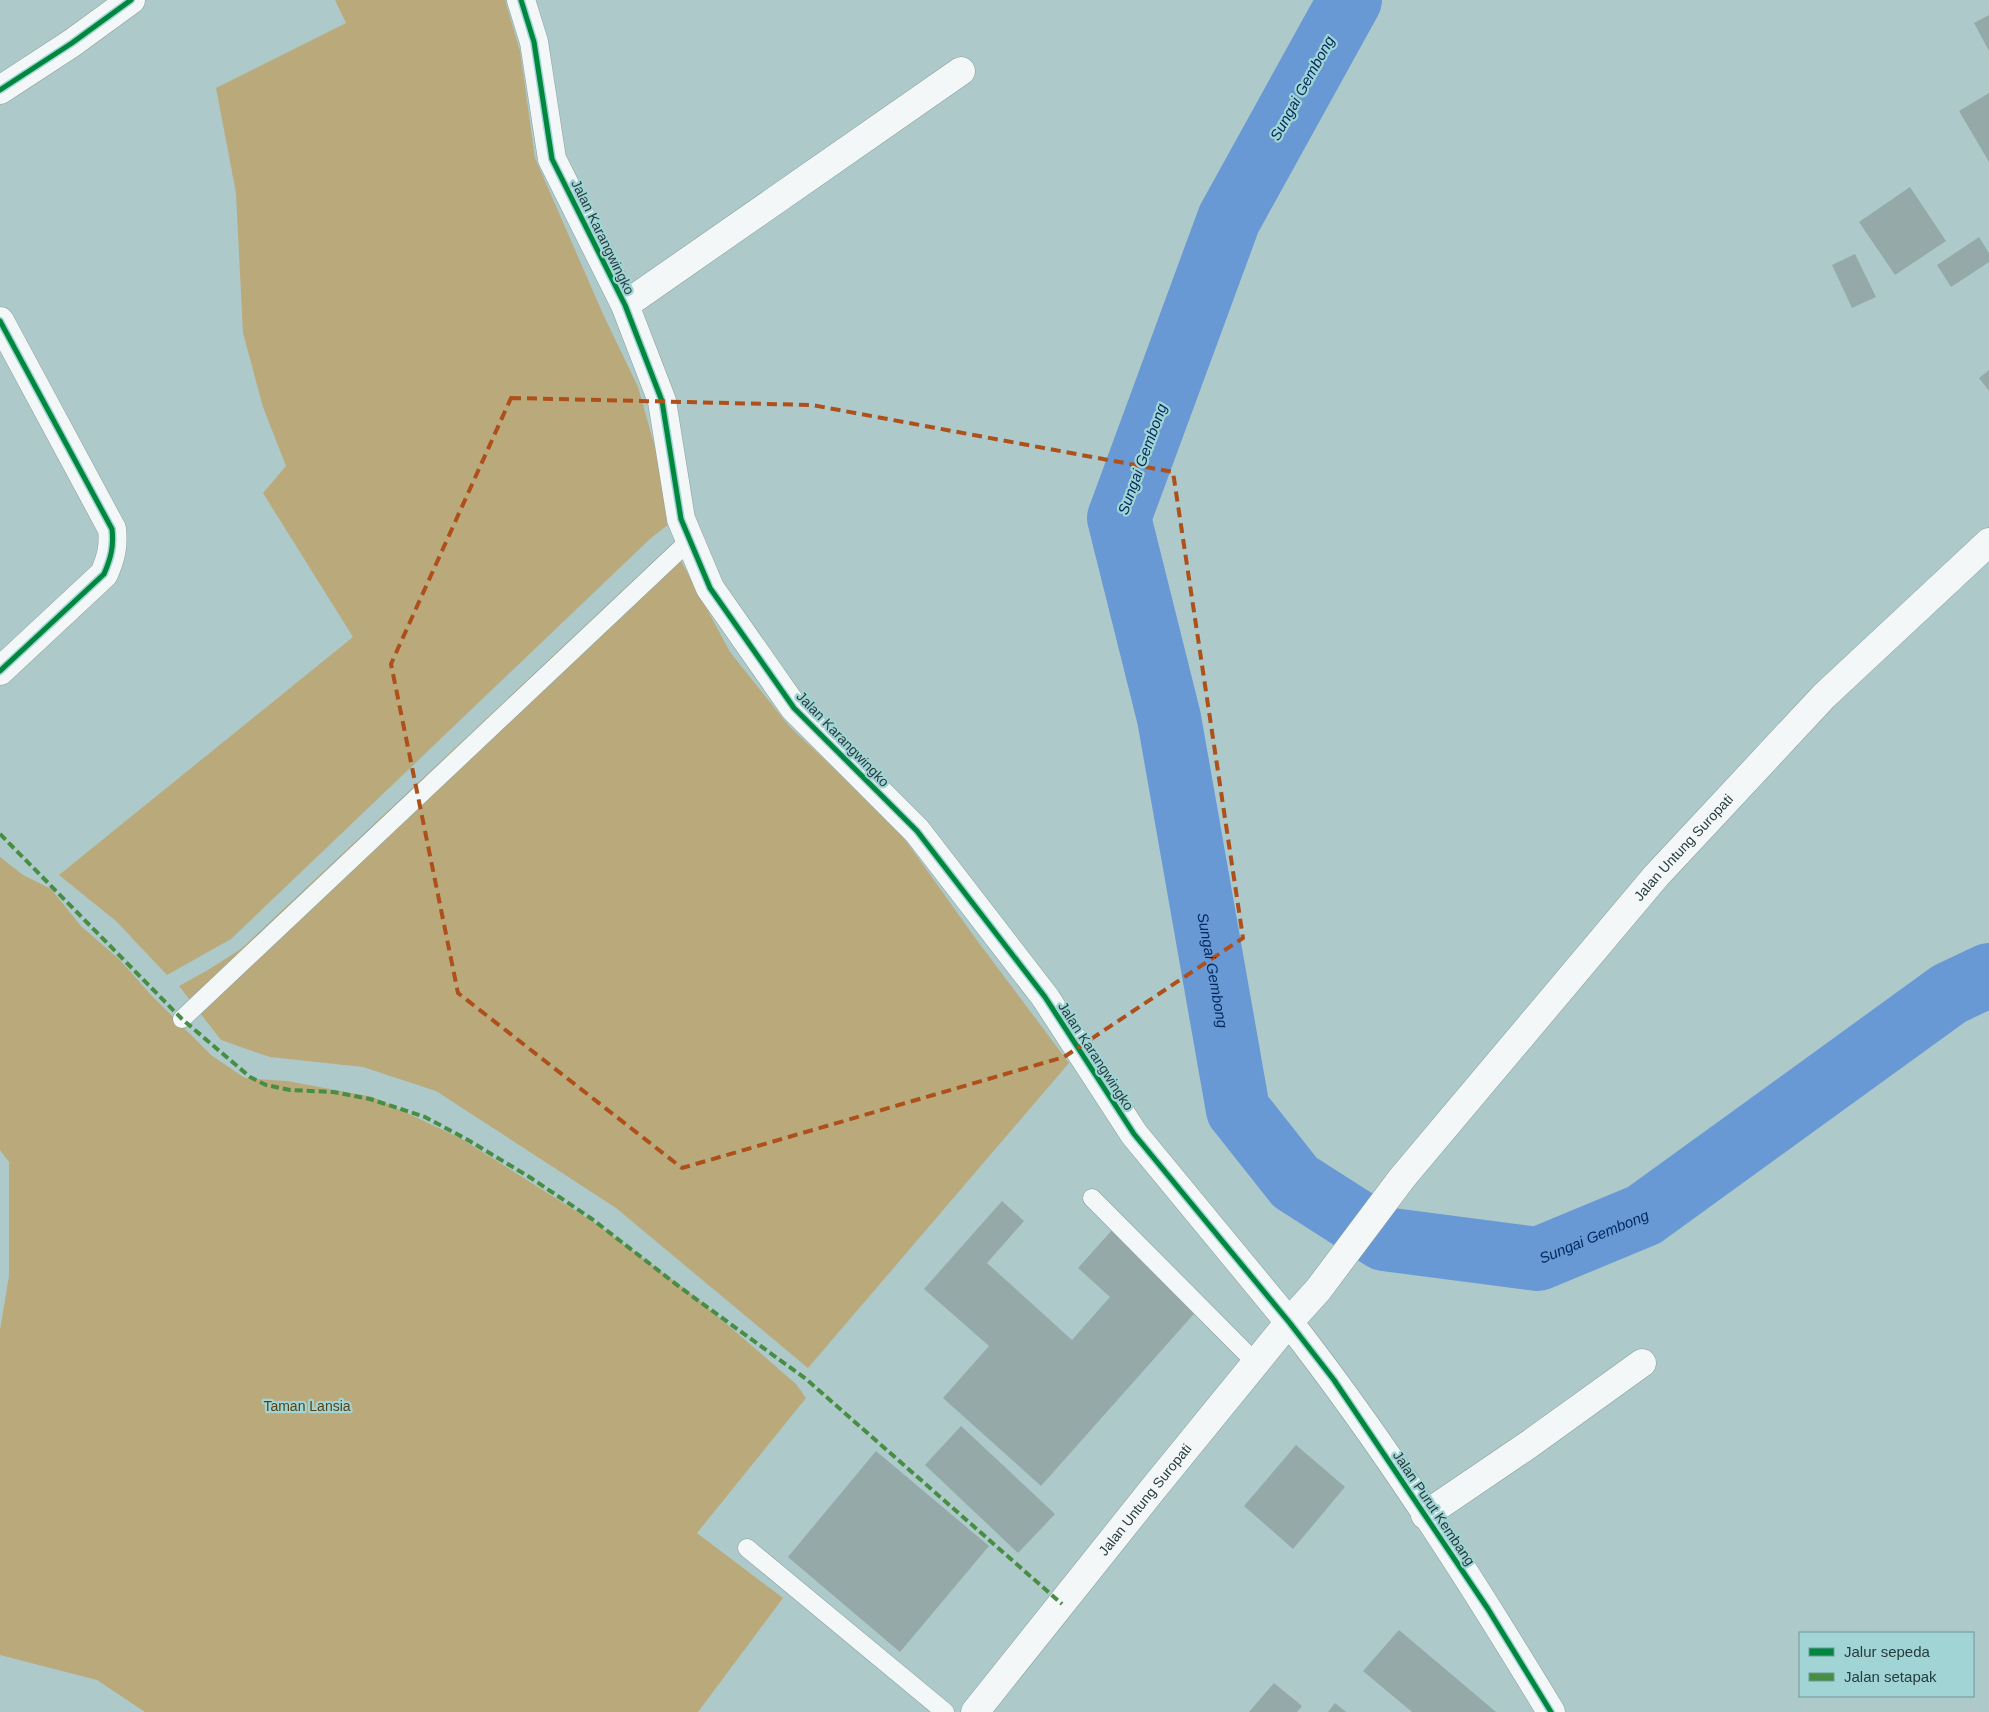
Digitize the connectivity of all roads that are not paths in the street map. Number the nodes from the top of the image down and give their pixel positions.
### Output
1 (131, 0) edge
2 (521, 0) edge
3 (961, 71) dead end
4 (0, 90) edge
5 (625, 305) junction
6 (0, 321) edge
7 (690, 540) junction
8 (1987, 549) edge
9 (0, 671) edge
10 (182, 1019) dead end
11 (1092, 1198) dead end
12 (1289, 1322) junction
13 (1256, 1363) junction
14 (1642, 1363) dead end
15 (1425, 1515) junction
16 (747, 1548) dead end
17 (945, 1712) edge
18 (975, 1712) edge
19 (1551, 1712) edge

1 - 4 main road
2 - 5 main road, Jalan Karangwingko
3 - 5 main road
5 - 7 main road, Jalan Karangwingko
6 - 9 main road
7 - 10 lane
7 - 12 main road, Jalan Karangwingko
8 - 12 main road, Jalan Untung Suropati
11 - 13 lane
12 - 13 main road, Jalan Untung Suropati
12 - 15 main road, Jalan Purut Kembang
13 - 18 main road, Jalan Untung Suropati
14 - 15 main road
15 - 19 main road, Jalan Purut Kembang
16 - 17 lane

